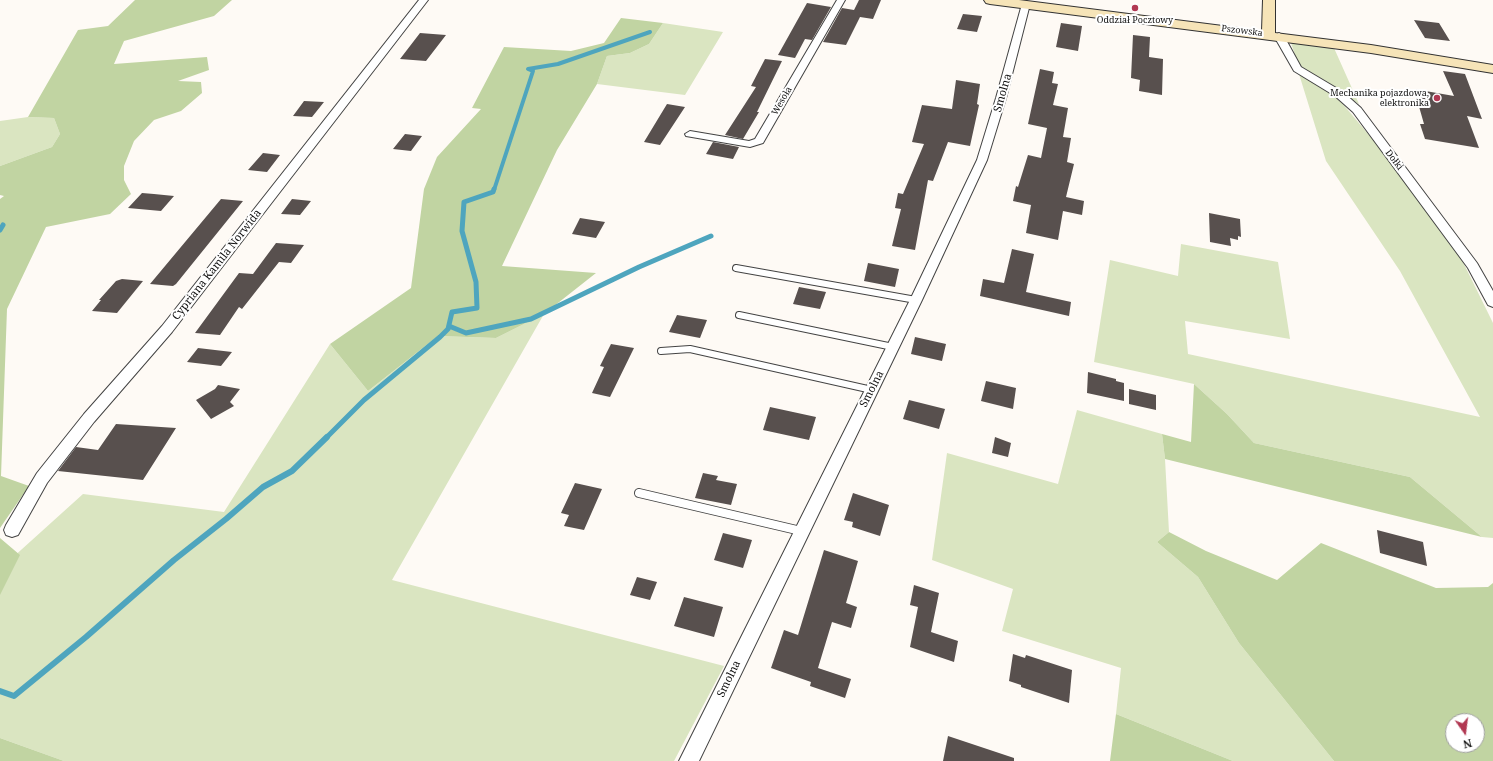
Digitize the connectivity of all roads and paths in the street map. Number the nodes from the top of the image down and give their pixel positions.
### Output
1 (424, 0) edge
2 (841, 0) edge
3 (990, 0) edge
4 (1269, 0) edge
5 (1021, 3) edge
6 (1274, 36) junction
7 (1493, 69) edge
8 (690, 134) dead end
9 (736, 268) dead end
10 (916, 300) junction
11 (1493, 302) edge
12 (739, 314) dead end
13 (893, 347) junction
14 (661, 351) dead end
15 (872, 390) junction
16 (639, 493) dead end
17 (12, 530) dead end
18 (801, 531) junction
19 (689, 761) edge

1 - 17 street, Cypriana Kamila Norwida
2 - 8 street, Wesoła
3 - 5 main road, Pszowska
4 - 6 main road
5 - 6 main road, Pszowska
5 - 10 street, Smolna
6 - 7 main road, Pszowska
6 - 11 street, Dołki
9 - 10 lane
10 - 13 street, Smolna
12 - 13 lane
13 - 15 street, Smolna
14 - 15 lane
15 - 18 street, Smolna
16 - 18 lane
18 - 19 street, Smolna

